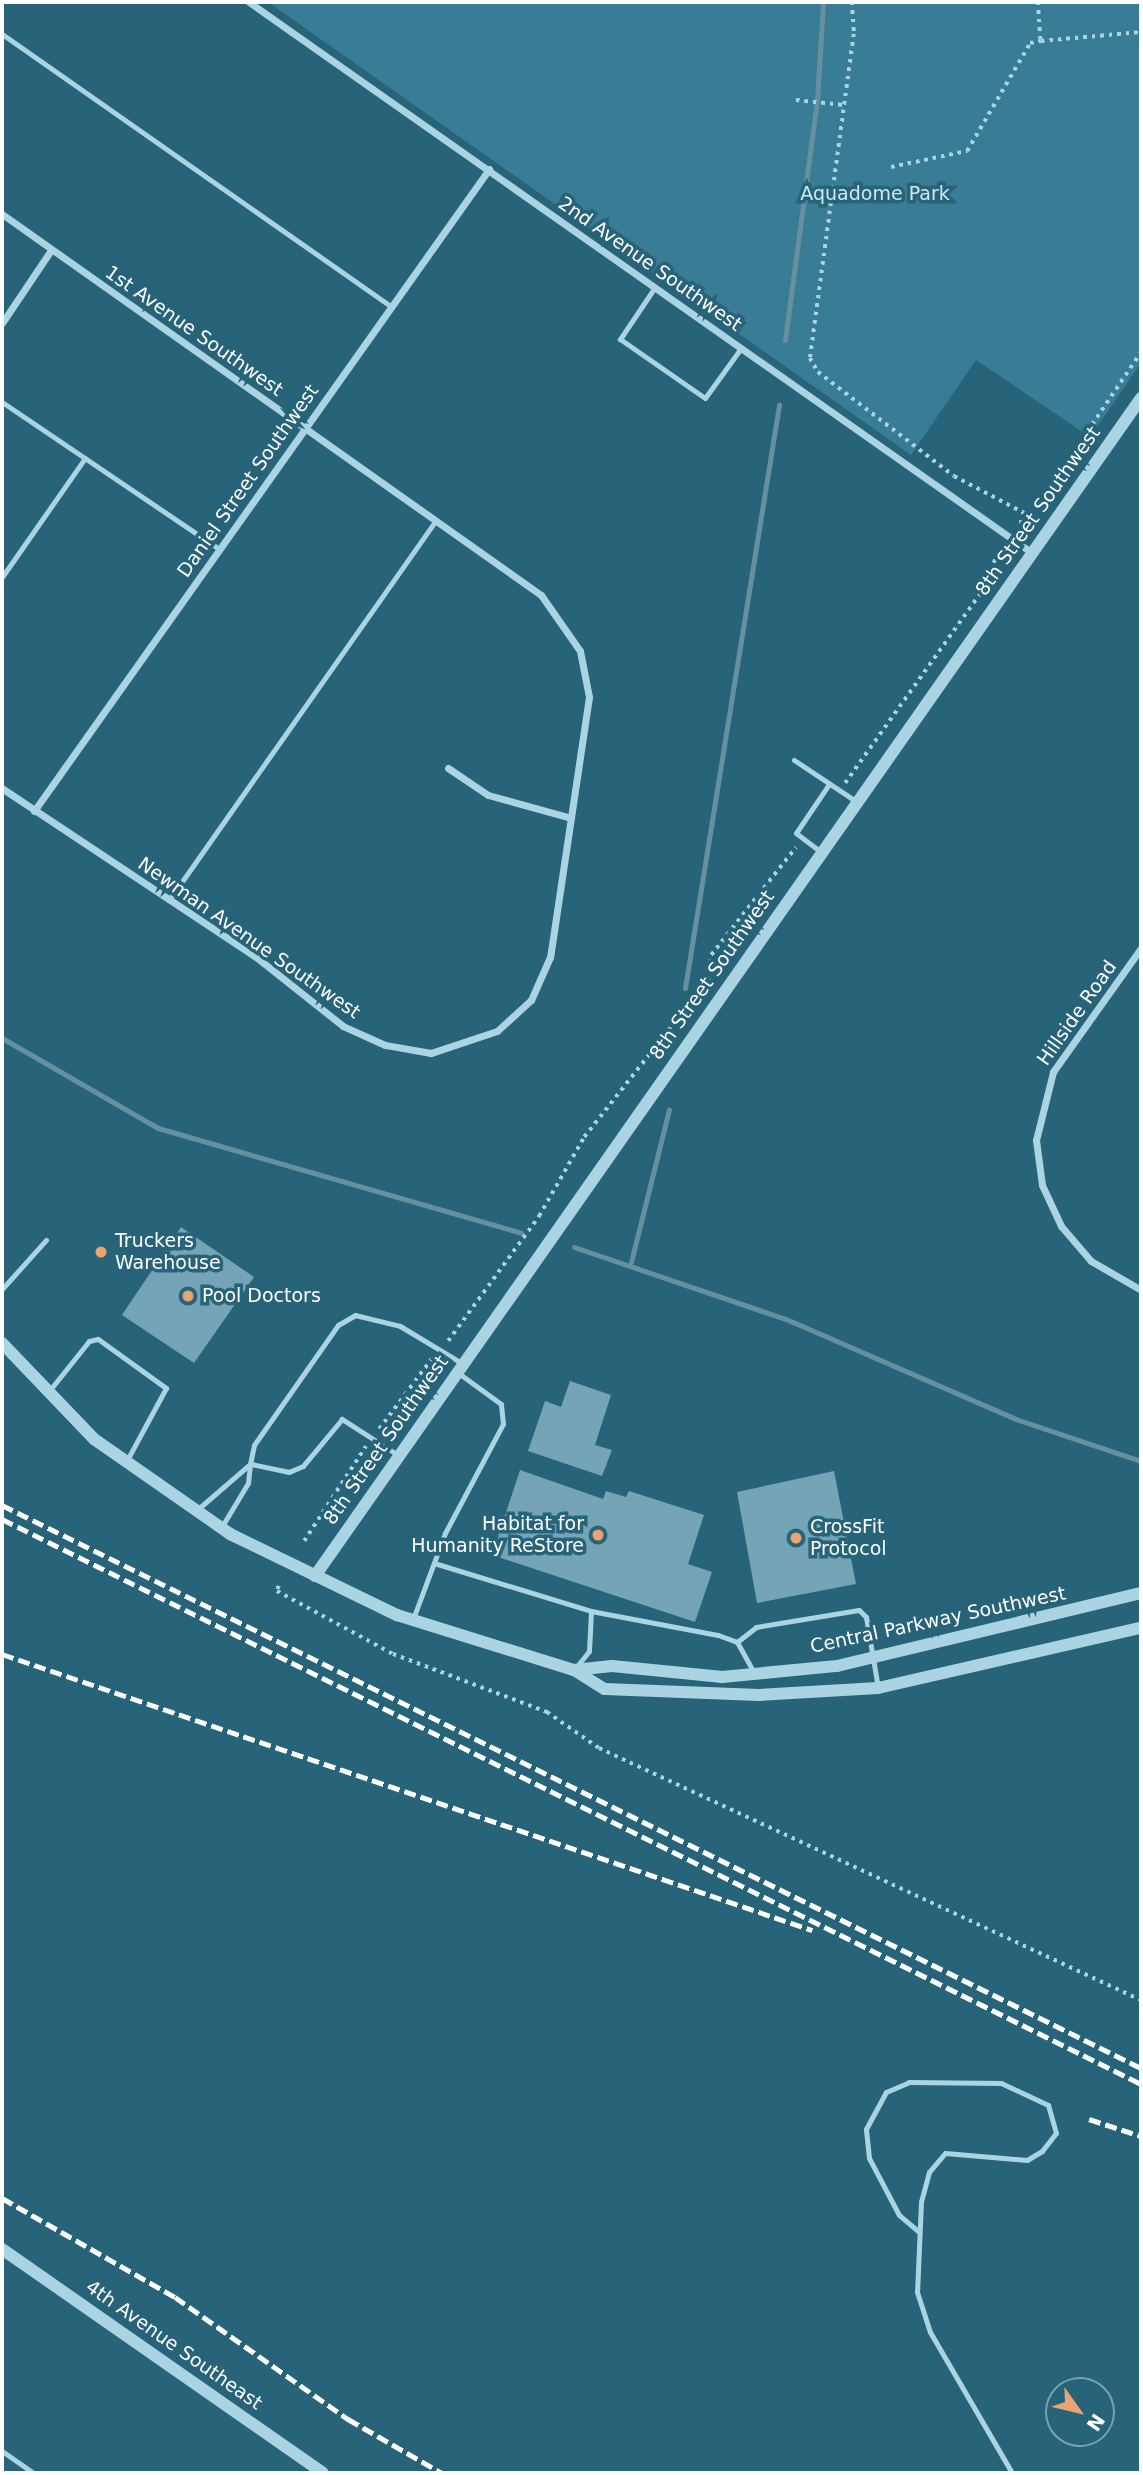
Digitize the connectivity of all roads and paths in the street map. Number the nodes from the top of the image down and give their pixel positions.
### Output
1 (249, 2) edge
2 (852, 2) edge
3 (1038, 2) edge
4 (1141, 32) edge
5 (2, 34) edge
6 (1041, 41) junction
7 (796, 100) dead end
8 (844, 105) junction
9 (891, 167) dead end
10 (489, 169) junction
11 (2, 214) edge
12 (51, 250) junction
13 (655, 287) junction
14 (391, 306) junction
15 (2, 323) edge
16 (741, 348) junction
17 (1141, 352) edge
18 (1141, 398) edge
19 (2, 401) edge
20 (304, 428) junction
21 (85, 458) junction
22 (1021, 516) junction
23 (436, 520) junction
24 (1021, 524) dead end
25 (999, 548) dead end
26 (219, 549) junction
27 (1032, 553) junction
28 (2, 577) edge
29 (794, 760) dead end
30 (448, 768) dead end
31 (829, 784) junction
32 (2, 788) edge
33 (839, 790) junction
34 (857, 802) junction
35 (34, 811) junction
36 (571, 818) junction
37 (803, 839) junction
38 (822, 852) junction
39 (169, 900) junction
40 (1141, 948) edge
41 (497, 1031) joint
42 (46, 1240) dead end
43 (2, 1289) edge
44 (1141, 1290) edge
45 (2, 1343) edge
46 (440, 1350) junction
47 (460, 1368) junction
48 (47, 1394) junction
49 (372, 1438) junction
50 (398, 1456) junction
51 (125, 1463) junction
52 (250, 1464) junction
53 (196, 1512) junction
54 (221, 1528) junction
55 (304, 1541) dead end
56 (434, 1563) junction
57 (315, 1576) junction
58 (279, 1587) dead end
59 (1141, 1593) edge
60 (591, 1611) junction
61 (413, 1620) junction
62 (1141, 1629) edge
63 (737, 1642) junction
64 (874, 1658) junction
65 (573, 1670) junction
66 (755, 1674) junction
67 (878, 1688) junction
68 (1141, 2000) edge
69 (918, 2231) junction
70 (2, 2249) edge
71 (2, 2451) edge
72 (33, 2473) edge
73 (323, 2473) edge
74 (1012, 2473) edge

1 - 10 street, 2nd Avenue Southwest
2 - 8 path
3 - 6 path
4 - 6 path
5 - 14 lane
6 - 9 path
7 - 8 path
8 - 22 path
10 - 13 street, 2nd Avenue Southwest
10 - 14 street, Daniel Street Southwest
11 - 12 street, 1st Avenue Southwest
12 - 15 street
12 - 20 street, 1st Avenue Southwest
13 - 16 street, 2nd Avenue Southwest
13 - 16 lane
14 - 20 street, Daniel Street Southwest
16 - 27 street, 2nd Avenue Southwest
17 - 22 path
18 - 27 street, 8th Street Southwest
19 - 21 lane
20 - 23 street, 1st Avenue Southwest
20 - 26 street, Daniel Street Southwest
21 - 26 lane
21 - 28 lane
22 - 24 path
23 - 36 street, 1st Avenue Southwest
23 - 39 lane
25 - 33 path
26 - 35 street, Daniel Street Southwest
27 - 34 street, 8th Street Southwest
29 - 31 lane
30 - 36 street
31 - 33 lane
31 - 37 lane
32 - 35 street, Newman Avenue Southwest
33 - 34 lane
34 - 38 street, 8th Street Southwest
35 - 39 street, Newman Avenue Southwest
36 - 41 street, 1st Avenue Southwest
37 - 38 lane
37 - 46 path
38 - 47 street, 8th Street Southwest
39 - 41 street, Newman Avenue Southwest
40 - 44 street, Hillside Road
42 - 43 lane
45 - 48 street, Central Parkway Southwest
46 - 47 lane
46 - 49 path
46 - 52 lane
47 - 50 street, 8th Street Southwest
47 - 56 lane
48 - 51 street, Central Parkway Southwest
48 - 51 lane
49 - 50 lane
49 - 52 lane
49 - 55 path
50 - 57 street, 8th Street Southwest
51 - 53 street, Central Parkway Southwest
52 - 53 lane
52 - 54 lane
53 - 54 street, Central Parkway Southwest
54 - 57 street, Central Parkway Southwest
56 - 60 lane
56 - 61 lane
57 - 61 street, Central Parkway Southwest
58 - 68 path
59 - 64 street, Central Parkway Southwest
60 - 63 lane
60 - 65 lane
61 - 65 street, Central Parkway Southwest
62 - 67 street, Central Parkway Southwest
63 - 64 lane
63 - 66 lane
64 - 66 street, Central Parkway Southwest
64 - 67 lane
65 - 66 street, Central Parkway Southwest
65 - 67 street, Central Parkway Southwest
69 - 69 lane
69 - 74 lane
70 - 73 street, 4th Avenue Southeast
71 - 72 lane

